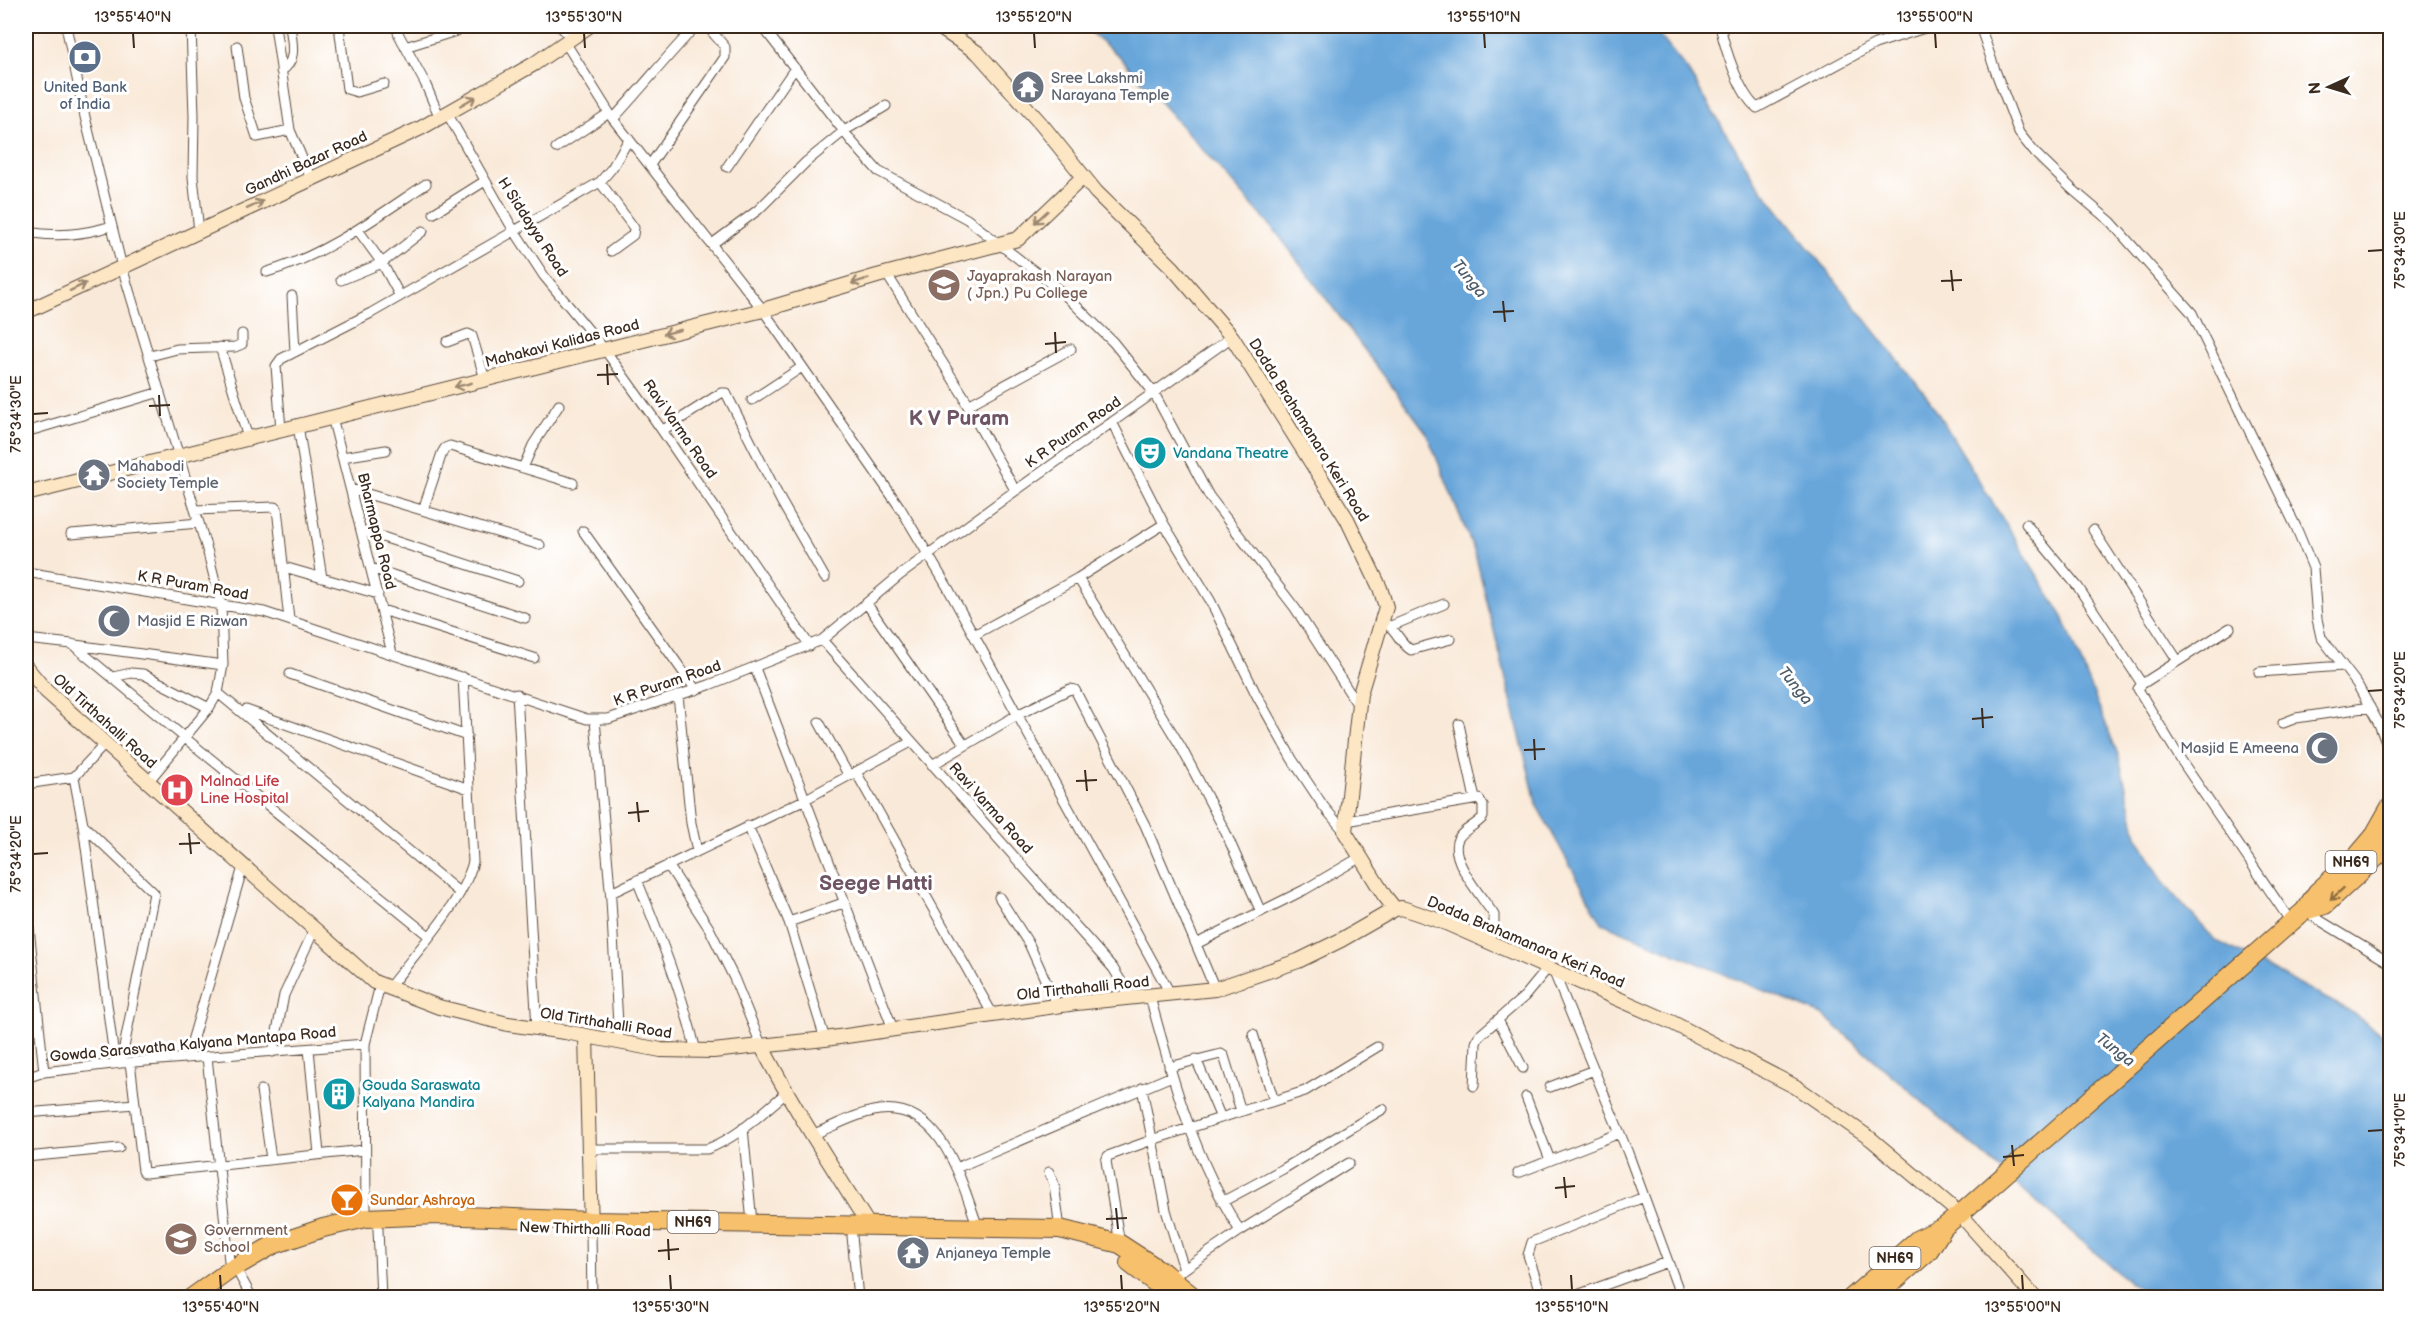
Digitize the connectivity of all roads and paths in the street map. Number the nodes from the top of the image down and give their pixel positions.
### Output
1 (66, 26) edge
2 (190, 26) edge
3 (275, 26) edge
4 (290, 26) edge
5 (339, 26) edge
6 (396, 26) edge
7 (471, 26) edge
8 (560, 26) edge
9 (589, 26) edge
10 (696, 26) edge
11 (707, 26) edge
12 (762, 26) edge
13 (937, 26) edge
14 (1720, 26) edge
15 (1931, 26) edge
16 (1980, 26) edge
17 (568, 40) junction
18 (237, 46) dead end
19 (405, 47) junction
20 (795, 68) junction
21 (281, 71) junction
22 (384, 84) dead end
23 (886, 106) dead end
24 (443, 116) junction
25 (611, 116) junction
26 (290, 130) junction
27 (844, 131) junction
28 (629, 139) junction
29 (556, 148) dead end
30 (650, 165) junction
31 (727, 167) dead end
32 (1083, 177) junction
33 (310, 179) junction
34 (485, 181) junction
35 (600, 182) junction
36 (426, 184) dead end
37 (434, 213) dead end
38 (112, 226) junction
39 (358, 230) junction
40 (514, 230) junction
41 (199, 231) junction
42 (423, 231) dead end
43 (26, 232) edge
44 (1000, 243) junction
45 (712, 244) junction
46 (611, 251) dead end
47 (382, 263) junction
48 (122, 267) junction
49 (267, 273) dead end
50 (886, 273) junction
51 (341, 279) dead end
52 (292, 296) dead end
53 (400, 296) junction
54 (763, 310) junction
55 (26, 312) edge
56 (242, 334) dead end
57 (1232, 337) junction
58 (447, 342) dead end
59 (220, 347) junction
60 (1071, 349) dead end
61 (605, 350) junction
62 (295, 352) junction
63 (150, 356) junction
64 (802, 367) junction
65 (485, 380) junction
66 (160, 392) junction
67 (1154, 393) junction
68 (752, 400) dead end
69 (965, 401) junction
70 (559, 405) dead end
71 (332, 417) junction
72 (1112, 422) junction
73 (298, 425) junction
74 (281, 430) junction
75 (663, 430) junction
76 (26, 432) edge
77 (248, 438) junction
78 (386, 450) dead end
79 (179, 454) junction
80 (342, 457) junction
81 (523, 468) junction
82 (573, 483) dead end
83 (351, 489) junction
84 (1015, 490) junction
85 (26, 494) edge
86 (195, 510) junction
87 (423, 510) junction
88 (199, 524) junction
89 (1164, 524) junction
90 (2026, 524) dead end
91 (361, 530) junction
92 (2093, 530) dead end
93 (583, 531) dead end
94 (71, 534) dead end
95 (540, 545) dead end
96 (928, 555) junction
97 (284, 567) junction
98 (371, 568) junction
99 (26, 572) edge
100 (322, 578) junction
101 (825, 578) dead end
102 (1078, 578) junction
103 (518, 581) dead end
104 (378, 594) junction
105 (867, 603) junction
106 (1444, 604) dead end
107 (221, 605) junction
108 (382, 610) junction
109 (525, 618) dead end
110 (289, 620) junction
111 (1387, 624) junction
112 (2230, 628) dead end
113 (974, 635) junction
114 (26, 639) edge
115 (1450, 639) dead end
116 (822, 640) junction
117 (72, 644) junction
118 (810, 646) junction
119 (392, 653) junction
120 (534, 658) dead end
121 (2178, 661) junction
122 (223, 665) junction
123 (2343, 666) junction
124 (26, 667) edge
125 (755, 668) junction
126 (2259, 672) dead end
127 (290, 674) dead end
128 (113, 677) junction
129 (463, 677) junction
130 (2142, 684) junction
131 (696, 690) junction
132 (218, 693) junction
133 (517, 694) junction
134 (678, 695) junction
135 (238, 707) junction
136 (1359, 707) junction
137 (2370, 707) junction
138 (209, 708) junction
139 (1017, 715) junction
140 (595, 720) junction
141 (819, 722) dead end
142 (2283, 723) dead end
143 (1459, 724) dead end
144 (467, 736) junction
145 (185, 738) junction
146 (910, 742) junction
147 (105, 744) junction
148 (965, 745) junction
149 (2391, 753) edge
150 (932, 765) junction
151 (852, 774) junction
152 (74, 777) junction
153 (148, 782) junction
154 (26, 784) edge
155 (470, 789) junction
156 (1474, 799) junction
157 (804, 800) junction
158 (2391, 807) edge
159 (83, 825) junction
160 (748, 826) junction
161 (1345, 827) junction
162 (2391, 836) edge
163 (697, 851) junction
164 (1359, 858) junction
165 (668, 865) junction
166 (243, 867) junction
167 (637, 880) junction
168 (460, 893) junction
169 (611, 893) junction
170 (999, 897) dead end
171 (26, 899) edge
172 (843, 903) junction
173 (1395, 909) junction
174 (1261, 912) junction
175 (2294, 919) junction
176 (789, 922) junction
177 (314, 930) junction
178 (429, 936) junction
179 (1485, 940) junction
180 (1196, 944) junction
181 (2388, 957) edge
182 (1551, 969) junction
183 (384, 987) junction
184 (1215, 989) junction
185 (1171, 995) junction
186 (1150, 997) junction
187 (1132, 999) junction
188 (1057, 1006) junction
189 (993, 1015) junction
190 (1498, 1020) junction
191 (537, 1028) junction
192 (893, 1029) junction
193 (1253, 1034) dead end
194 (586, 1036) junction
195 (825, 1039) junction
196 (619, 1042) junction
197 (365, 1044) junction
198 (762, 1047) junction
199 (1377, 1047) dead end
200 (309, 1048) junction
201 (696, 1051) junction
202 (273, 1052) junction
203 (207, 1057) junction
204 (187, 1059) junction
205 (1197, 1059) junction
206 (122, 1063) junction
207 (1523, 1068) dead end
208 (1594, 1070) junction
209 (44, 1072) junction
210 (1171, 1072) junction
211 (26, 1078) edge
212 (1474, 1086) dead end
213 (1142, 1088) junction
214 (1551, 1088) dead end
215 (261, 1090) dead end
216 (786, 1093) junction
217 (1526, 1097) dead end
218 (1274, 1101) junction
219 (135, 1104) junction
220 (1383, 1109) dead end
221 (1241, 1112) junction
222 (26, 1113) edge
223 (1221, 1118) junction
224 (742, 1128) junction
225 (1189, 1128) junction
226 (1620, 1133) junction
227 (814, 1134) junction
228 (1152, 1140) junction
229 (119, 1148) dead end
230 (589, 1149) junction
231 (364, 1150) junction
232 (319, 1154) junction
233 (26, 1157) edge
234 (271, 1159) junction
235 (1550, 1160) junction
236 (1349, 1163) dead end
237 (219, 1164) junction
238 (956, 1168) junction
239 (1049, 1172) dead end
240 (1518, 1173) dead end
241 (1644, 1197) junction
242 (1222, 1202) junction
243 (1965, 1209) junction
244 (752, 1223) junction
245 (372, 1224) junction
246 (591, 1226) junction
247 (869, 1226) junction
248 (978, 1227) junction
249 (1944, 1227) junction
250 (1060, 1229) junction
251 (1240, 1231) junction
252 (852, 1236) junction
253 (1120, 1244) junction
254 (1668, 1262) junction
255 (235, 1273) junction
256 (1181, 1288) edge
257 (191, 1298) edge
258 (210, 1298) edge
259 (252, 1298) edge
260 (381, 1298) edge
261 (592, 1298) edge
262 (858, 1298) edge
263 (1542, 1298) edge
264 (1569, 1298) edge
265 (1679, 1298) edge
266 (1851, 1298) edge
267 (1875, 1298) edge
268 (2035, 1298) edge

1 - 38 street
2 - 41 street
3 - 21 street
4 - 21 street
5 - 22 street
6 - 19 street, H Siddayya Road
7 - 19 street
8 - 17 street
9 - 17 main road, Gandhi Bazar Road
10 - 25 street
11 - 30 street
12 - 20 street
13 - 32 main road, Dodda Brahamanara Keri Road
14 - 15 street
16 - 123 street
24 -> 17 main road, Gandhi Bazar Road
17 - 25 street
18 - 26 street
19 - 24 street, H Siddayya Road
20 - 27 street
20 - 31 street
21 - 26 street
23 - 27 street
24 - 33 main road, Gandhi Bazar Road
24 - 34 street, H Siddayya Road
25 - 28 street
25 - 29 street
26 - 33 street
27 - 44 street
27 - 45 street
28 - 30 street
28 - 35 street
30 - 45 street
32 -> 44 main road, Mahakavi Kalidas Road
32 - 57 main road, Dodda Brahamanara Keri Road
41 -> 33 main road, Gandhi Bazar Road
34 - 37 street
34 - 40 street, H Siddayya Road
35 - 40 street
35 - 46 street
36 - 39 street
38 - 43 street
38 - 48 street
39 - 47 street
39 - 49 street
40 - 53 street
40 - 61 street, H Siddayya Road
41 - 48 main road, Gandhi Bazar Road
42 - 47 street
44 - 50 main road, Mahakavi Kalidas Road
44 - 67 street
45 - 54 street
47 - 51 street
47 - 53 street
55 -> 48 main road, Gandhi Bazar Road
48 - 63 street
50 -> 54 main road, Mahakavi Kalidas Road
50 - 69 street
52 - 62 street
53 - 62 street
54 -> 61 main road, Mahakavi Kalidas Road
54 - 64 street
56 - 59 street
57 - 67 street, K R Puram Road
57 - 111 main road, Dodda Brahamanara Keri Road
58 - 65 street
59 - 63 street
59 - 77 street
60 - 69 street
61 - 65 main road, Mahakavi Kalidas Road
61 - 75 street, Ravi Varma Road
62 - 74 street
63 - 66 street
64 - 68 street
64 - 96 street
65 -> 71 main road, Mahakavi Kalidas Road
66 - 76 street
66 - 79 street
67 - 72 street, K R Puram Road
67 - 136 street
69 - 84 street
70 - 81 street
71 - 73 main road, Mahakavi Kalidas Road
71 - 80 street, Bharmappa Road
72 - 84 street, K R Puram Road
72 - 89 street
73 - 74 main road, Mahakavi Kalidas Road
73 - 100 street
74 - 77 main road, Mahakavi Kalidas Road
75 - 101 street
75 - 118 street, Ravi Varma Road
77 - 79 main road, Mahakavi Kalidas Road
78 - 80 street
79 - 85 main road, Mahakavi Kalidas Road
79 - 86 street
80 - 83 street, Bharmappa Road
81 - 82 street
81 - 87 street
83 - 87 street
83 - 91 street, Bharmappa Road
84 - 96 street, K R Puram Road
86 - 88 street
86 - 97 street
87 - 95 street
88 - 94 street
88 - 107 street
89 - 102 street
89 - 161 street
90 - 130 street
91 - 98 street, Bharmappa Road
91 - 103 street
92 - 121 street
93 - 131 street
96 - 105 street, K R Puram Road
96 - 113 street
97 - 100 street
97 - 110 street
98 - 104 street, Bharmappa Road
98 - 109 street
99 - 107 street, K R Puram Road
100 - 104 street
102 - 113 street
102 - 174 street
104 - 108 street, Bharmappa Road
105 - 116 street, K R Puram Road
105 - 148 street
106 - 111 street
107 - 110 street, K R Puram Road
107 - 122 street
108 - 119 street, Bharmappa Road
108 - 120 street
110 - 119 street, K R Puram Road
111 - 115 street
111 - 136 main road, Dodda Brahamanara Keri Road
112 - 121 street
113 - 139 street
114 - 117 street
116 - 118 street, K R Puram Road
116 - 146 street, Ravi Varma Road
117 - 122 street
117 - 128 street
118 - 125 street, K R Puram Road
119 - 129 street, K R Puram Road
121 - 130 street
122 - 132 street
123 - 126 street
123 - 137 street
124 - 147 main road, Old Tirthahalli Road
125 - 131 street, K R Puram Road
125 - 157 street
127 - 144 street
128 - 138 street
128 - 145 street
129 - 133 street, K R Puram Road
129 - 144 street
130 - 175 street
131 - 134 street, K R Puram Road
132 - 135 street
132 - 138 street
133 - 140 street, K R Puram Road
133 - 191 street
134 - 140 street, K R Puram Road
134 - 163 street
135 - 155 street
135 - 168 street
136 - 161 main road, Dodda Brahamanara Keri Road
137 - 142 street
137 - 149 street
138 - 145 street
139 - 148 street
139 - 180 street
139 - 185 street
140 - 169 street
141 - 151 street
143 - 156 street
144 - 155 street
145 - 153 street
145 - 178 street
146 - 150 street, Ravi Varma Road
146 - 151 street
147 - 152 street
147 - 153 main road, Old Tirthahalli Road
148 - 150 street
150 - 187 street, Ravi Varma Road
151 - 157 street
151 - 189 street
152 - 154 street
152 - 159 street
153 - 166 main road, Old Tirthahalli Road
155 - 168 street
156 - 161 street
156 - 179 street
157 - 160 street
157 - 172 street
158 - 175 highway, NH69
159 - 206 street
159 - 206 street
160 - 163 street
160 - 176 street
161 - 164 main road
162 -> 175 highway, NH69
163 - 165 street
164 - 173 main road
164 - 174 street
165 - 167 street
165 - 198 street
166 - 177 main road, Old Tirthahalli Road
166 - 204 street
167 - 169 street
167 - 201 street
168 - 178 street
169 - 196 street
170 - 188 street
171 - 209 street
172 - 176 street
172 - 192 street
173 - 179 main road, Dodda Brahamanara Keri Road
173 - 184 main road, Old Tirthahalli Road
174 - 180 street
175 - 181 street
175 - 243 highway, NH69
176 - 195 street
177 - 183 main road, Old Tirthahalli Road
177 - 202 street
178 - 183 street
179 - 182 main road, Dodda Brahamanara Keri Road
180 - 184 street
182 - 190 street
182 - 208 street
182 - 243 main road, Dodda Brahamanara Keri Road
183 - 191 main road, Old Tirthahalli Road
183 - 197 street
184 - 185 main road, Old Tirthahalli Road
185 - 186 main road, Old Tirthahalli Road
186 - 187 main road, Old Tirthahalli Road
186 - 210 street
187 - 188 main road, Old Tirthahalli Road
188 - 189 main road, Old Tirthahalli Road
189 - 192 main road, Old Tirthahalli Road
190 - 207 street
190 - 212 street
191 - 194 main road, Old Tirthahalli Road
192 - 195 main road, Old Tirthahalli Road
193 - 218 street
194 - 196 main road, Old Tirthahalli Road
194 - 230 main road
195 - 198 main road, Old Tirthahalli Road
196 - 201 main road, Old Tirthahalli Road
197 - 200 street, Gowda Sarasvatha Kalyana Mantapa Road
197 - 231 street
198 - 201 main road, Old Tirthahalli Road
198 - 216 main road
199 - 218 street
200 - 202 street, Gowda Sarasvatha Kalyana Mantapa Road
200 - 232 street
202 - 203 street, Gowda Sarasvatha Kalyana Mantapa Road
203 - 204 street, Gowda Sarasvatha Kalyana Mantapa Road
203 - 237 street
204 - 206 street, Gowda Sarasvatha Kalyana Mantapa Road
205 - 210 street
205 - 221 street
205 - 223 street
206 - 209 street, Gowda Sarasvatha Kalyana Mantapa Road
206 - 219 street
208 - 214 street
208 - 226 street
209 - 211 street, Gowda Sarasvatha Kalyana Mantapa Road
210 - 213 street
210 - 225 street
213 - 228 street
213 - 238 street
215 - 234 street
216 - 224 street
216 - 227 main road
217 - 235 street
218 - 221 street
219 - 222 street
219 - 237 street
220 - 242 street
221 - 223 street
223 - 225 street
224 - 230 street
224 - 244 street
225 - 228 street
225 - 242 street
226 - 235 street
226 - 241 street
227 - 238 street
227 - 247 main road
228 - 253 street
228 - 256 street
229 - 233 street
230 - 246 main road
231 - 232 street
231 - 245 street
232 - 234 street
234 - 237 street
235 - 240 street
236 - 251 street
237 - 255 street
238 - 248 street
239 - 250 street
241 - 254 street
241 - 263 street
242 - 251 street
243 - 249 highway, NH69
243 - 268 main road, Dodda Brahamanara Keri Road
244 - 246 highway, NH69
244 - 247 highway, NH69
245 - 246 highway, New Thirthalli Road / NH69
245 - 255 highway, New Thirthalli Road / NH69
245 - 260 street
246 - 252 highway, New Thirthalli Road / NH69
246 - 261 street
247 - 248 highway, NH69
248 - 250 highway, NH69
249 - 266 highway, NH69
249 - 267 highway, NH69
250 - 253 highway, NH69
251 - 256 street
252 - 256 highway, New Thirthalli Road / NH69
252 - 262 street
253 - 256 highway, NH69
254 - 264 street
254 - 265 street
255 - 257 highway, NH69
255 - 258 highway, New Thirthalli Road / NH69
255 - 259 street

